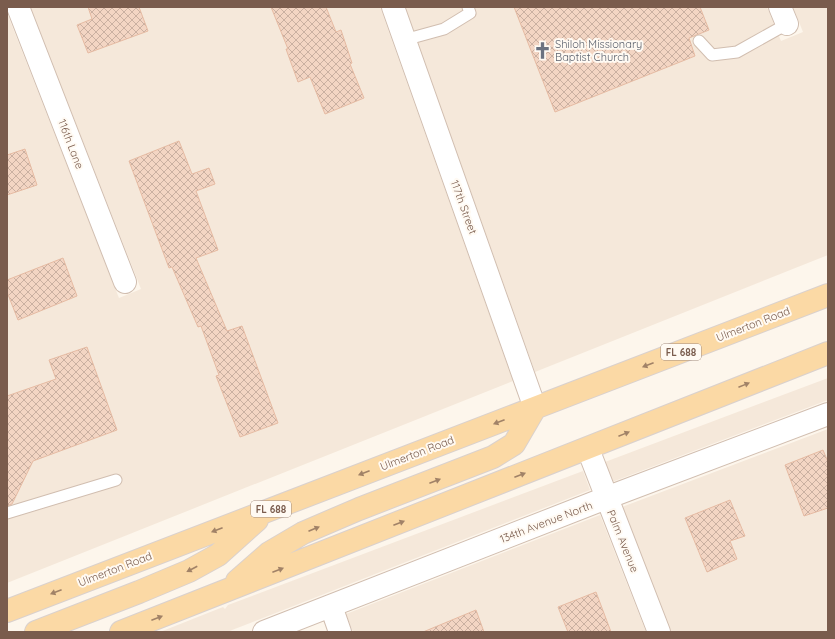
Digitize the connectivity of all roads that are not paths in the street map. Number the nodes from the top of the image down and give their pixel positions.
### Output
1 (18, 7) edge
2 (392, 7) edge
3 (468, 7) edge
4 (784, 16) edge
5 (404, 40) junction
6 (699, 41) dead end
7 (125, 282) dead end
8 (828, 295) edge
9 (828, 353) edge
10 (535, 408) junction
11 (828, 414) edge
12 (588, 449) junction
13 (116, 480) dead end
14 (606, 498) junction
15 (266, 511) junction
16 (7, 513) edge
17 (226, 591) junction
18 (331, 606) junction
19 (7, 611) edge
20 (36, 632) edge
21 (121, 632) edge
22 (264, 632) edge
23 (340, 632) edge
24 (659, 632) edge

1 - 7 street, 116th Lane
2 - 5 street, 117th Street
3 - 5 lane
4 - 6 lane
5 - 10 street, 117th Street
8 -> 10 main road, Ulmerton Road / FL 688
12 -> 9 main road
10 -> 15 main road, Ulmerton Road / FL 688
17 -> 10 main road
11 - 14 street, 134th Avenue North
12 - 14 street, Palm Avenue
17 -> 12 main road
13 - 16 lane
14 - 18 street, 134th Avenue North
14 - 24 street, Palm Avenue
15 -> 19 main road, Ulmerton Road / FL 688
15 -> 20 main road
21 -> 17 main road
18 - 22 street, 134th Avenue North
18 - 23 street

